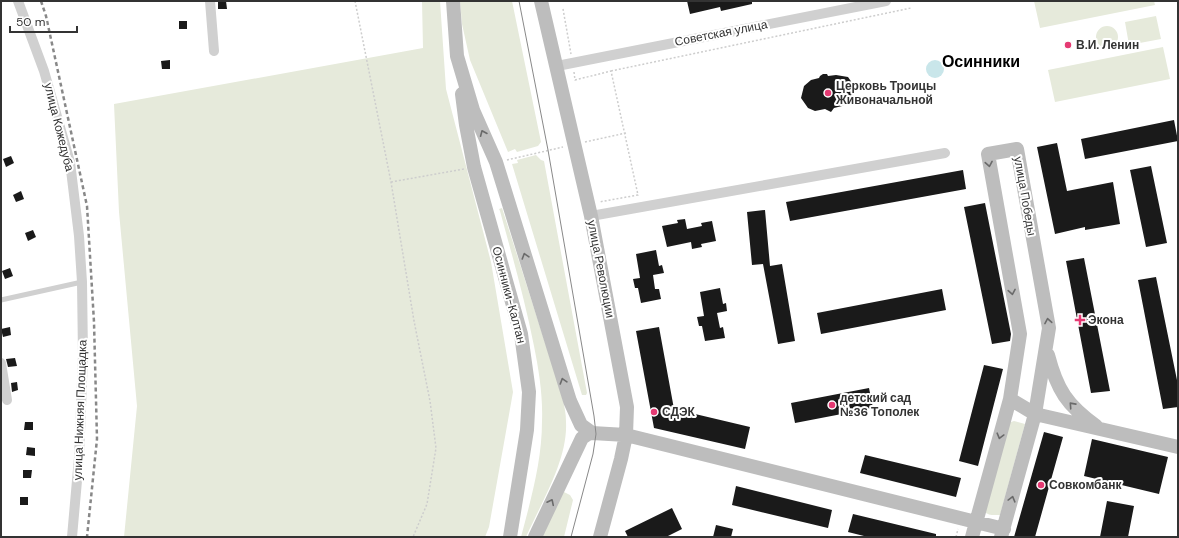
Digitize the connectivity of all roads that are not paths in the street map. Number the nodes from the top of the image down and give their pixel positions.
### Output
1 (18, 1) edge
2 (210, 1) edge
3 (453, 1) edge
4 (541, 1) edge
5 (886, 1) edge
6 (214, 51) dead end
7 (457, 56) junction
8 (557, 66) junction
9 (946, 153) dead end
10 (594, 216) junction
11 (82, 282) junction
12 (1, 300) edge
13 (1046, 348) junction
14 (1, 363) edge
15 (1010, 399) junction
16 (6, 400) dead end
17 (1036, 414) junction
18 (1102, 430) junction
19 (592, 433) junction
20 (626, 435) junction
21 (1178, 447) edge
22 (976, 521) junction
23 (1003, 533) edge
24 (72, 537) edge
25 (510, 537) edge
26 (535, 537) edge
27 (600, 537) edge
28 (972, 537) edge

1 - 11 street, улица Кожедуба
2 - 6 street
3 - 7 street
4 - 8 street, улица Революции
5 - 8 street, Советская улица
19 -> 7 street
7 - 25 street, Осинники-Калтан
8 - 10 street, улица Революции
9 - 10 street
10 - 20 street, улица Революции
11 - 12 lane
11 - 24 street, улица Нижняя Площадка
13 -> 15 street, улица Победы
13 - 17 street, улица Победы
18 -> 13 street
14 - 16 street
15 - 17 street
15 -> 22 street, улица Победы
17 - 18 street
23 -> 17 street, улица Победы
18 - 21 street
19 - 20 street
26 -> 19 street
20 - 22 street
20 - 27 street, улица Революции
22 - 23 street
22 - 28 street, улица Победы

